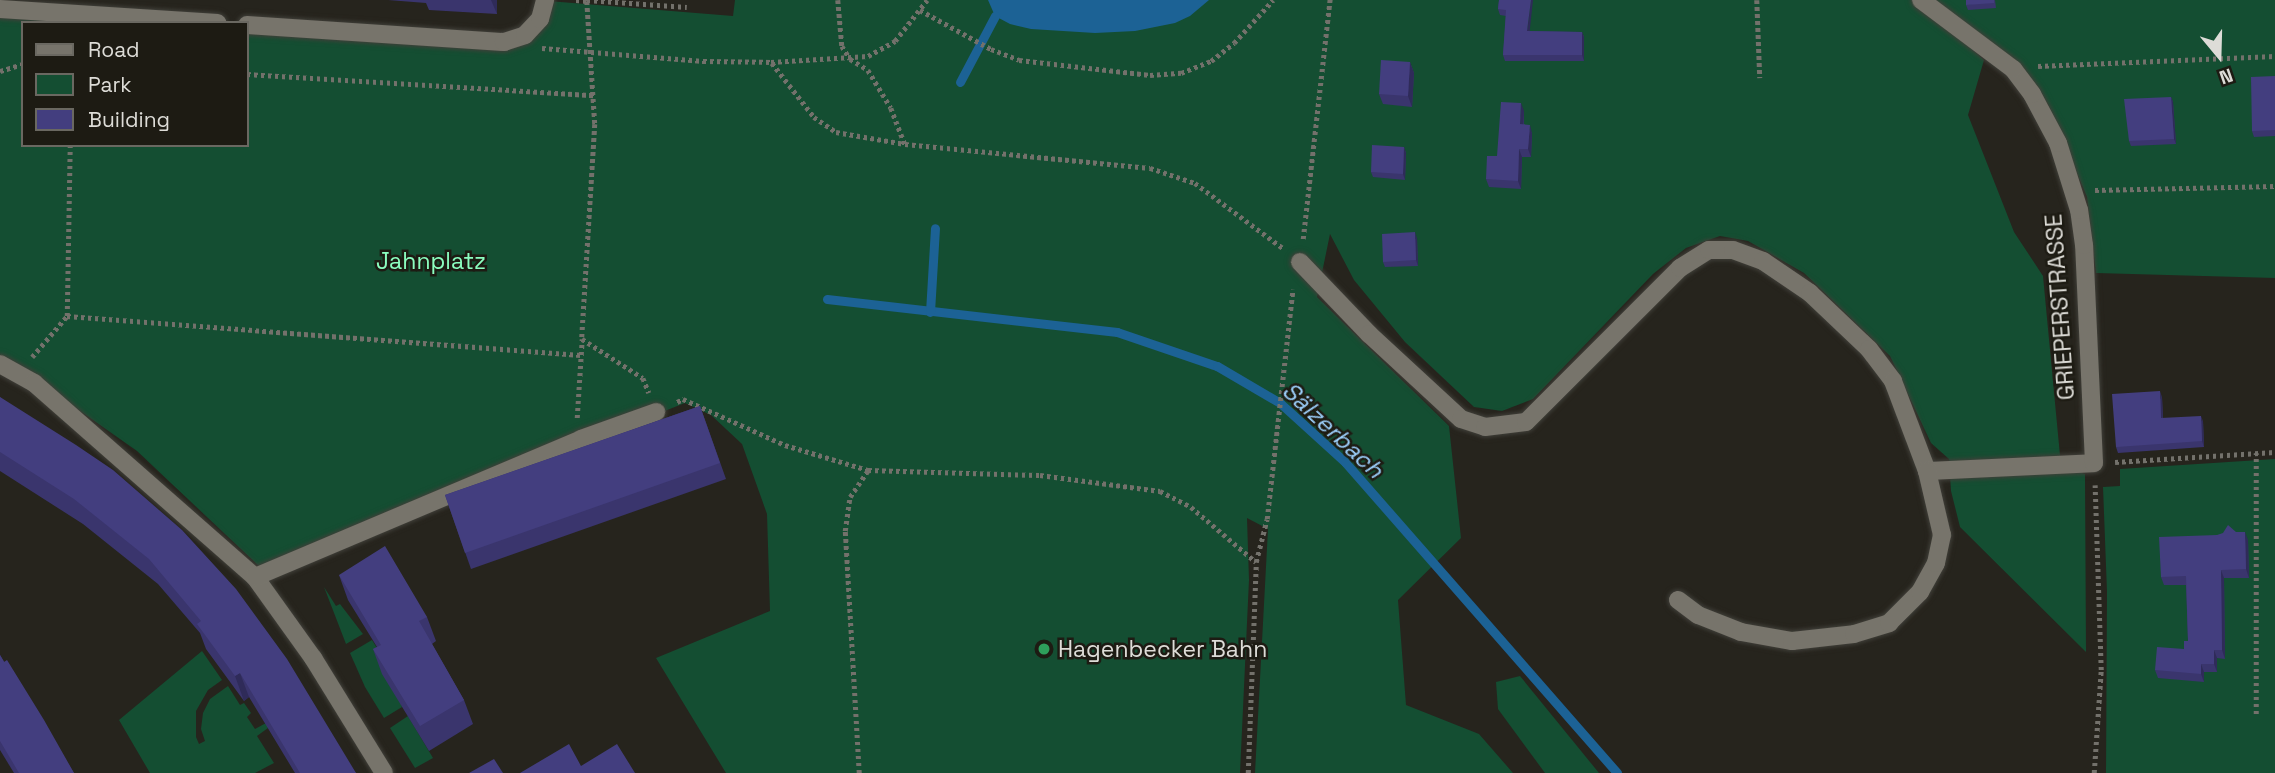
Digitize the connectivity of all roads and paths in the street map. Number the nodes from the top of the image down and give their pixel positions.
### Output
1 (545, 0) edge
2 (576, 0) edge
3 (587, 0) edge
4 (838, 0) edge
5 (926, 0) edge
6 (1273, 0) edge
7 (1330, 0) edge
8 (1756, 0) edge
9 (1921, 0) edge
10 (687, 7) dead end
11 (0, 9) edge
12 (920, 10) junction
13 (187, 21) edge
14 (248, 25) edge
15 (525, 35) junction
16 (589, 53) junction
17 (2275, 56) edge
18 (850, 59) junction
19 (771, 62) junction
20 (21, 65) edge
21 (2013, 69) junction
22 (0, 71) edge
23 (248, 74) edge
24 (1760, 78) dead end
25 (593, 94) junction
26 (905, 144) junction
27 (70, 147) edge
28 (2275, 186) edge
29 (2073, 188) junction
30 (1300, 262) junction
31 (1292, 294) dead end
32 (67, 316) junction
33 (583, 339) junction
34 (581, 355) junction
35 (0, 364) edge
36 (18, 374) junction
37 (683, 399) dead end
38 (656, 412) joint
39 (581, 439) junction
40 (2275, 452) edge
41 (2256, 453) junction
42 (2094, 463) junction
43 (868, 470) junction
44 (1927, 471) junction
45 (1256, 562) junction
46 (255, 577) junction
47 (1678, 600) dead end
48 (2256, 714) dead end
49 (384, 773) edge
50 (859, 773) edge
51 (1248, 773) edge
52 (2094, 773) edge

1 - 15 street
2 - 3 path
3 - 10 path
3 - 16 path
4 - 18 path
5 - 12 path
6 - 12 path
7 - 30 path
8 - 24 path
9 - 21 street, GRIEPERSTRASSE
11 - 13 street
12 - 18 path
14 - 15 street
15 - 16 path
16 - 19 path
16 - 25 path
17 - 21 path
18 - 19 path
18 - 26 path
19 - 26 path
20 - 22 path
21 - 29 street, GRIEPERSTRASSE
23 - 25 path
25 - 33 path
26 - 30 path
27 - 32 path
28 - 29 path
29 - 42 street, GRIEPERSTRASSE
30 - 44 street
31 - 45 path
32 - 34 path
32 - 36 path
33 - 34 path
33 - 38 path
34 - 39 path
35 - 36 street
36 - 46 street
37 - 43 path
38 - 39 street
39 - 46 street
40 - 41 path
41 - 42 path
41 - 48 path
42 - 44 street
42 - 52 path
43 - 45 path
43 - 50 path
44 - 47 street
45 - 51 path
46 - 49 street

